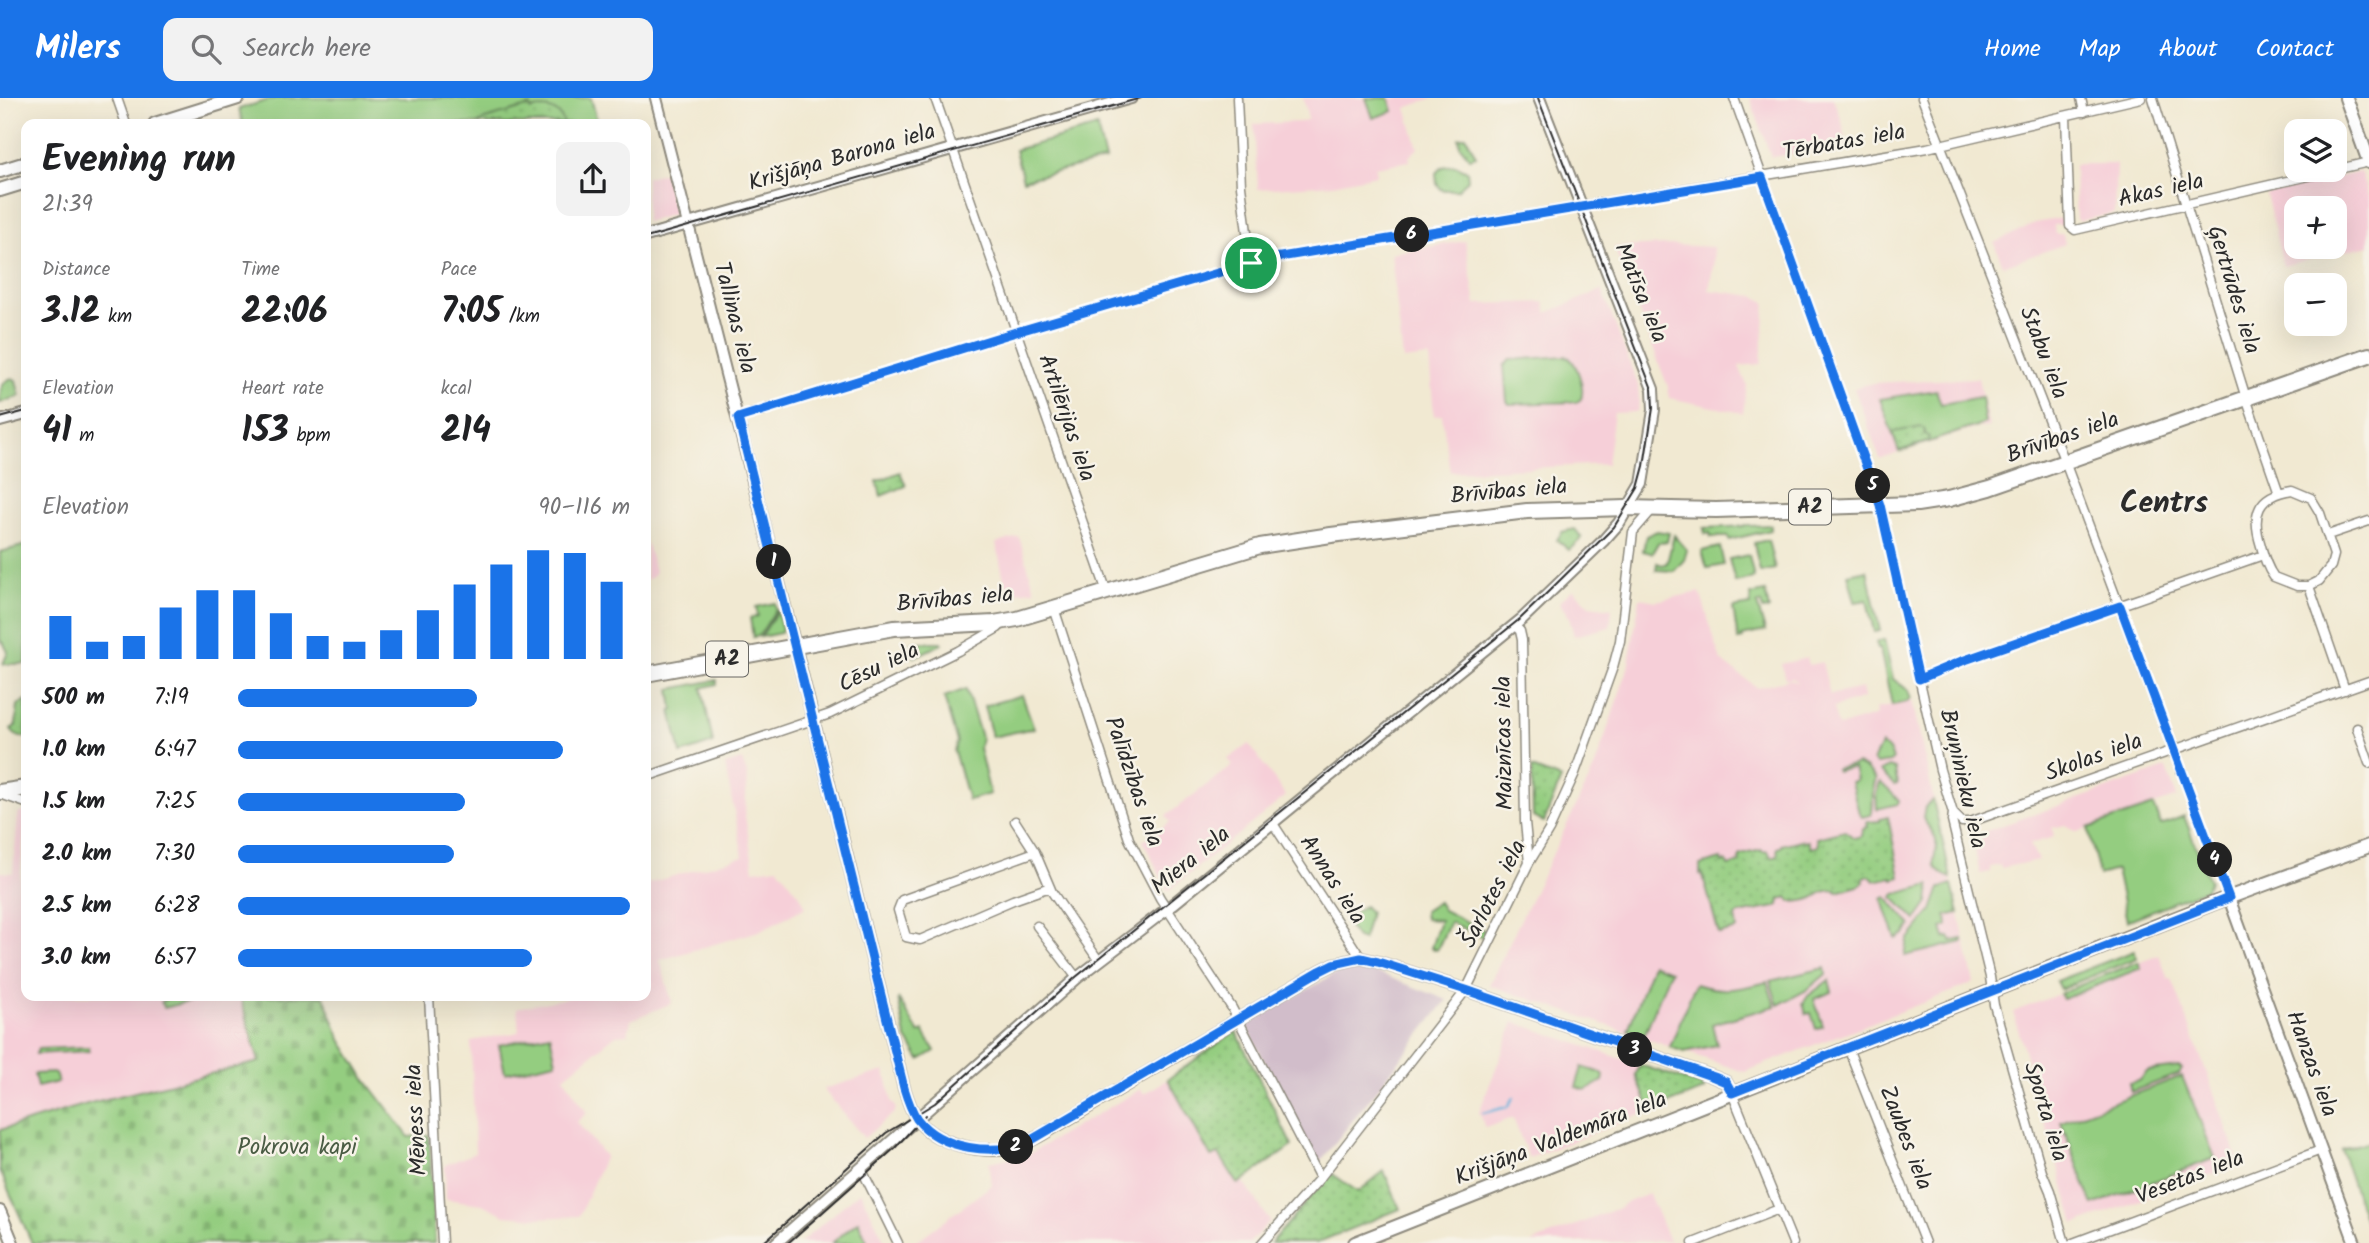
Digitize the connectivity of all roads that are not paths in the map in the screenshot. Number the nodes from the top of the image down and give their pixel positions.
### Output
1 (117, 98) edge
2 (656, 98) edge
3 (934, 98) edge
4 (1237, 98) edge
5 (1539, 98) edge
6 (1734, 98) edge
7 (1922, 98) edge
8 (2081, 98) edge
9 (2141, 98) edge
10 (2153, 98) edge
11 (2346, 98) edge
12 (1125, 99) edge
13 (233, 100) edge
14 (2084, 112) junction
15 (2066, 116) junction
16 (124, 119) edge
17 (171, 119) edge
18 (199, 119) edge
19 (1941, 145) junction
20 (952, 149) junction
21 (2369, 162) edge
22 (21, 165) edge
23 (0, 171) edge
24 (1762, 177) junction
25 (21, 184) edge
26 (0, 190) edge
27 (2186, 205) junction
28 (1583, 207) junction
29 (688, 224) junction
30 (651, 235) edge
31 (1251, 263) junction
32 (1017, 332) junction
33 (2369, 355) edge
34 (2246, 398) junction
35 (21, 415) edge
36 (738, 418) junction
37 (0, 421) edge
38 (2065, 462) junction
39 (2279, 493) junction
40 (1880, 505) junction
41 (1628, 508) junction
42 (1653, 510) junction
43 (2369, 521) edge
44 (2328, 535) junction
45 (2263, 555) junction
46 (2309, 586) junction
47 (1107, 592) junction
48 (2120, 606) junction
49 (1054, 608) junction
50 (1003, 622) junction
51 (1514, 625) junction
52 (795, 646) junction
53 (651, 673) edge
54 (1919, 679) junction
55 (2369, 681) edge
56 (2345, 690) junction
57 (814, 720) junction
58 (2357, 728) dead end
59 (2174, 750) junction
60 (2369, 763) edge
61 (651, 775) edge
62 (21, 789) edge
63 (0, 793) edge
64 (21, 801) edge
65 (1953, 813) junction
66 (1015, 821) dead end
67 (1272, 822) junction
68 (2369, 846) edge
69 (1035, 852) junction
70 (1530, 863) junction
71 (1050, 887) junction
72 (2229, 898) junction
73 (1167, 908) junction
74 (1037, 926) dead end
75 (1361, 958) junction
76 (1099, 961) junction
77 (1077, 978) junction
78 (1466, 990) junction
79 (1992, 991) junction
80 (429, 1001) edge
81 (1238, 1020) junction
82 (1848, 1048) junction
83 (1732, 1093) junction
84 (917, 1118) junction
85 (2321, 1150) junction
86 (861, 1168) junction
87 (1320, 1178) junction
88 (1779, 1209) junction
89 (0, 1211) edge
90 (13, 1243) edge
91 (442, 1243) edge
92 (776, 1243) edge
93 (898, 1243) edge
94 (1262, 1243) edge
95 (1355, 1243) edge
96 (1693, 1243) edge
97 (1793, 1243) edge
98 (1925, 1243) edge
99 (2065, 1243) edge
100 (2073, 1243) edge
101 (2355, 1243) edge

1 - 16 street
2 - 29 street, Tallinas iela
3 - 20 street, Artilērijas iela
4 - 31 street
5 - 28 street, Matīsa iela
6 - 24 street, Bruņinieku iela
7 - 19 street, Stabu iela
8 - 14 street
9 - 14 street, Tērbatas iela
10 - 27 street, Ģertrūdes iela
11 - 21 main road
12 - 20 street, Krišjāņa Barona iela
13 - 17 main road
13 - 18 main road
14 - 15 street, Tērbatas iela
15 - 19 street, Tērbatas iela
15 - 27 street, Akas iela
19 - 24 street, Tērbatas iela
19 - 38 street, Stabu iela
20 - 29 street, Krišjāņa Barona iela
20 - 32 street, Artilērijas iela
21 - 27 street, Akas iela
22 - 23 main road
24 - 28 street, Tērbatas iela
24 - 40 street, Bruņinieku iela
25 - 26 main road
27 - 34 street, Ģertrūdes iela
28 - 31 street, Tērbatas iela
28 - 41 street, Matīsa iela
29 - 30 street, Krišjāņa Barona iela
29 - 36 street, Tallinas iela
31 - 32 street, Tērbatas iela
32 - 36 street, Tērbatas iela
32 - 47 street, Artilērijas iela
33 - 34 highway, Brīvības iela / A2
34 - 38 highway, Brīvības iela / A2
34 - 39 street, Ģertrūdes iela
35 - 37 street
36 - 52 street, Tallinas iela
38 - 40 highway, Brīvības iela / A2
38 - 48 street, Stabu iela
39 - 44 street
39 - 45 street
40 - 42 highway, Brīvības iela / A2
40 - 54 street, Bruņinieku iela
41 - 42 highway, Brīvības iela / A2
41 - 47 highway, Brīvības iela / A2
41 - 51 street, Miera iela
42 - 70 street, Šarlotes iela
43 - 44 street
44 - 46 street
45 - 46 street
45 - 48 street
46 - 56 street
47 - 49 highway, Brīvības iela / A2
48 - 54 street
48 - 59 street, Stabu iela
49 - 50 highway, Brīvības iela / A2
49 - 73 street, Palīdzības iela
50 - 52 highway, Brīvības iela / A2
50 - 57 street, Cēsu iela
51 - 67 street, Miera iela
51 - 70 street, Maiznīcas iela
52 - 53 highway, Brīvības iela / A2
52 - 57 street, Tallinas iela
54 - 65 street, Bruņinieku iela
55 - 56 street, Skolas iela
56 - 59 street, Skolas iela
57 - 61 street, Cēsu iela
57 - 84 street, Tallinas iela
58 - 60 street
59 - 65 street, Skolas iela
59 - 72 street, Stabu iela
62 - 63 highway
63 - 64 street
65 - 79 street, Bruņinieku iela
66 - 69 street
67 - 73 street, Miera iela
67 - 75 street, Annas iela
68 - 72 main road, Krišjāņa Valdemāra iela
69 - 71 street
69 - 71 street
70 - 78 street, Šarlotes iela
71 - 76 street
72 - 79 main road, Krišjāņa Valdemāra iela
72 - 85 street, Hanzas iela
73 - 76 street, Miera iela
73 - 81 street, Palīdzības iela
74 - 77 street
75 - 78 street
75 - 81 street
76 - 77 street, Miera iela
77 - 84 street, Miera iela
78 - 83 street
78 - 87 street, Šarlotes iela
79 - 82 main road, Krišjāņa Valdemāra iela
79 - 99 street, Sporta iela
80 - 91 street, Mēness iela
81 - 84 street
81 - 87 street, Palīdzības iela
82 - 83 main road, Krišjāņa Valdemāra iela
82 - 98 street, Zaubes iela
83 - 88 street
83 - 95 main road, Krišjāņa Valdemāra iela
84 - 86 street, Miera iela
85 - 100 street, Vesetas iela
85 - 101 street, Hanzas iela
86 - 92 street, Miera iela
86 - 93 street
87 - 94 street, Šarlotes iela
88 - 96 street
88 - 97 street
89 - 90 street

